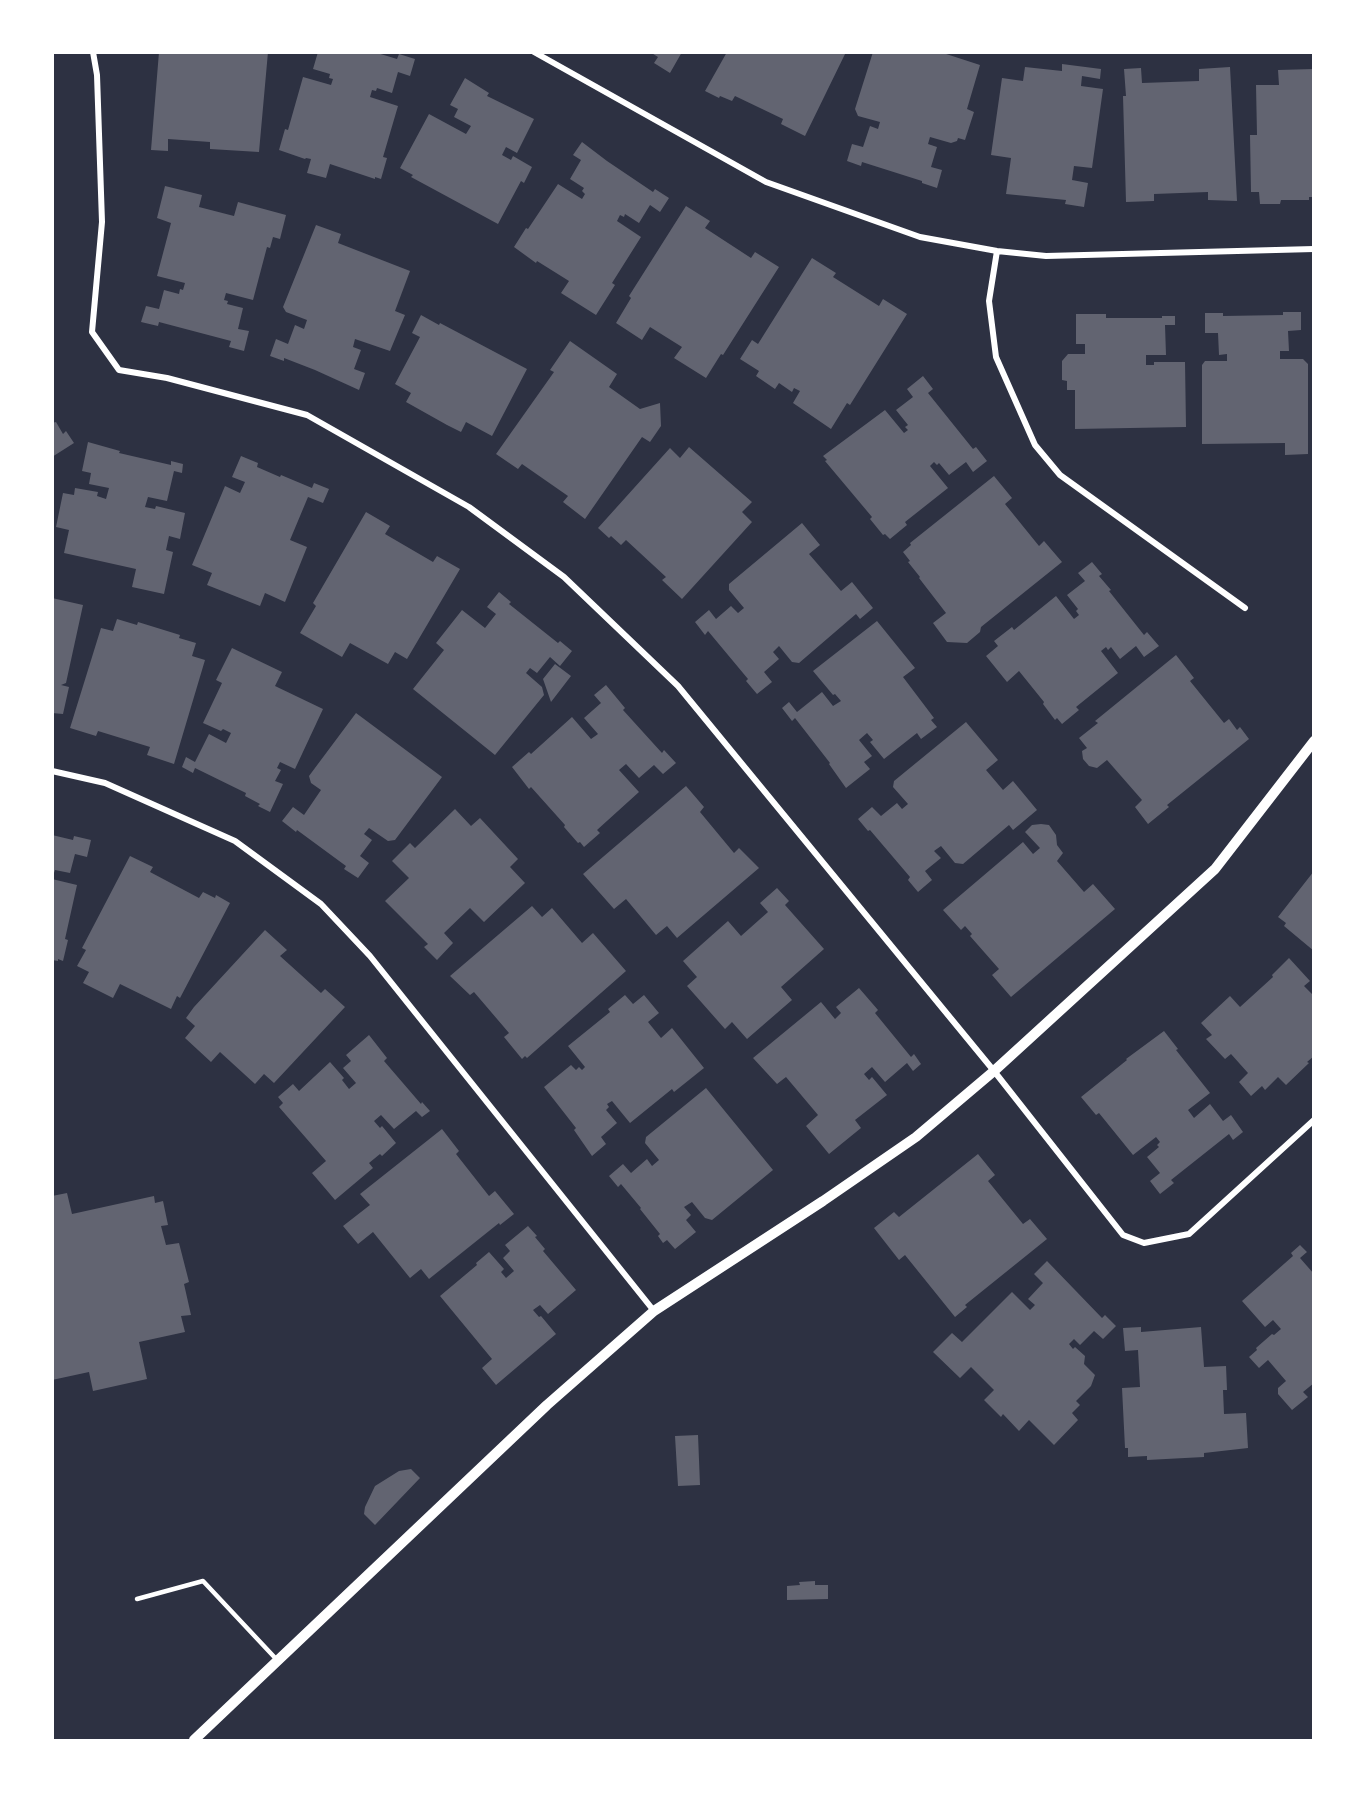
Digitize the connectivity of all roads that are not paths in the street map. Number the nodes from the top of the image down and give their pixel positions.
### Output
1 (93, 52) edge
2 (534, 52) edge
3 (1314, 249) edge
4 (997, 251) junction
5 (1245, 608) dead end
6 (1314, 741) edge
7 (52, 771) edge
8 (994, 1071) junction
9 (1314, 1120) edge
10 (654, 1311) junction
11 (137, 1599) dead end
12 (278, 1661) junction
13 (195, 1740) edge

1 - 8 street
2 - 4 street
3 - 4 street
4 - 5 street
6 - 8 street
7 - 10 street
8 - 9 street
8 - 10 street
10 - 12 street
11 - 12 lane
12 - 13 street

